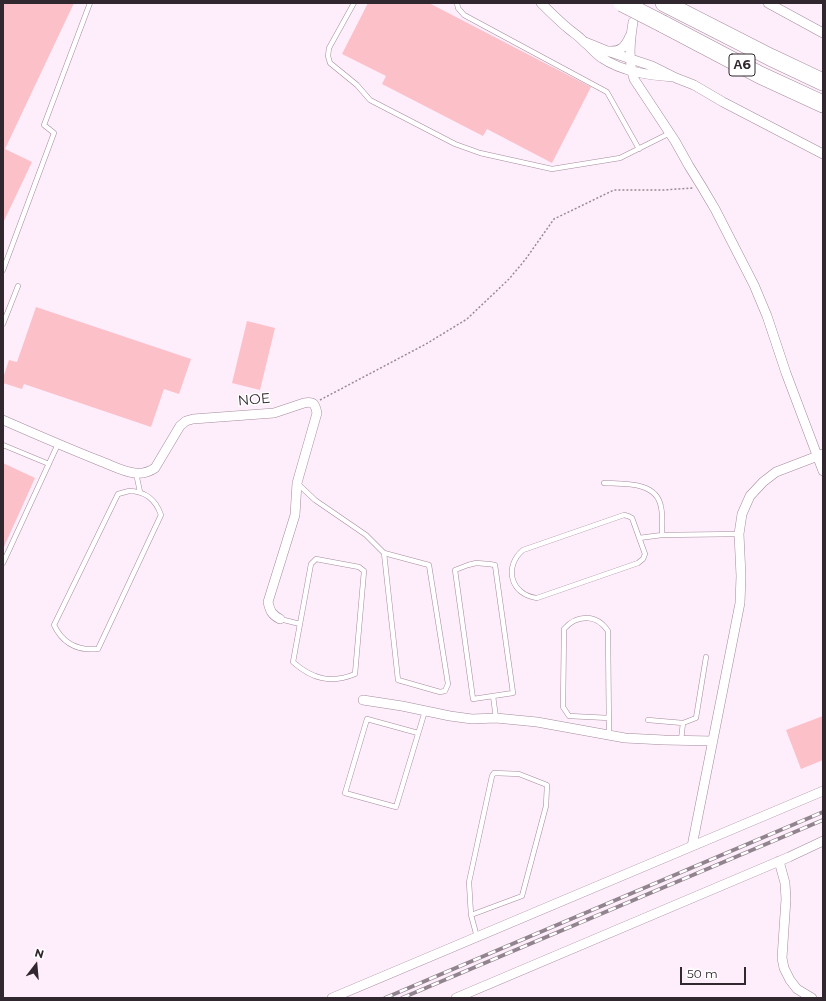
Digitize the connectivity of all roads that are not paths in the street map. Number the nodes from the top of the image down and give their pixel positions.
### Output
1 (90, 3) edge
2 (354, 3) edge
3 (457, 3) edge
4 (540, 3) edge
5 (622, 3) edge
6 (768, 3) edge
7 (667, 5) edge
8 (633, 22) dead end
9 (631, 33) junction
10 (823, 33) edge
11 (585, 42) junction
12 (607, 51) junction
13 (630, 58) junction
14 (632, 71) junction
15 (657, 76) junction
16 (676, 78) junction
17 (823, 82) edge
18 (648, 100) junction
19 (823, 104) edge
20 (670, 133) junction
21 (639, 148) junction
22 (823, 154) edge
23 (3, 270) edge
24 (18, 286) dead end
25 (3, 324) edge
26 (3, 420) edge
27 (58, 444) junction
28 (3, 445) edge
29 (820, 455) edge
30 (49, 464) junction
31 (823, 471) edge
32 (136, 473) junction
33 (297, 483) junction
34 (604, 483) dead end
35 (140, 492) junction
36 (739, 534) junction
37 (662, 535) junction
38 (639, 538) junction
39 (384, 552) junction
40 (3, 563) edge
41 (280, 619) joint
42 (300, 624) junction
43 (706, 657) dead end
44 (493, 696) junction
45 (363, 700) dead end
46 (425, 711) junction
47 (496, 718) junction
48 (609, 718) junction
49 (648, 720) dead end
50 (683, 723) junction
51 (418, 733) junction
52 (609, 735) junction
53 (681, 740) junction
54 (713, 741) junction
55 (823, 791) edge
56 (823, 841) edge
57 (692, 846) junction
58 (779, 861) junction
59 (471, 915) junction
60 (477, 937) junction
61 (332, 998) edge
62 (456, 998) edge
63 (812, 998) edge

1 - 23 lane
2 - 21 lane
3 - 21 lane
4 - 11 street
5 - 19 highway, Α6, bridge
6 - 10 street
7 - 17 highway, Α6
8 - 9 street
9 - 12 street
9 - 13 street
11 - 12 street
11 - 14 street
12 - 13 street
13 - 14 street
13 - 16 street
14 - 15 street
14 - 18 street
15 - 16 street
15 - 18 street
16 - 22 street
18 - 20 street
20 - 21 lane
20 - 29 street
24 - 25 lane
26 - 27 street
27 - 30 lane
27 - 32 street
28 - 30 lane
29 - 31 street
29 - 36 street
30 - 40 lane
32 - 33 street, NOE
32 - 35 lane
33 - 39 lane
33 - 41 street
34 - 37 lane
35 - 35 lane
36 - 37 lane
36 - 54 street
37 - 38 lane
38 - 38 lane
39 - 39 lane
41 - 42 lane
42 - 42 lane
43 - 50 lane
44 - 44 lane
44 - 47 lane
45 - 46 street
46 - 47 street
46 - 51 lane
47 - 52 street
48 - 48 lane
48 - 52 lane
49 - 50 lane
50 - 53 lane
51 - 51 lane
52 - 53 street
53 - 54 street
54 - 57 street
55 - 57 street
56 - 58 street
57 - 60 street
58 - 62 street
58 - 63 street
59 - 59 lane
59 - 60 lane
60 - 61 street

